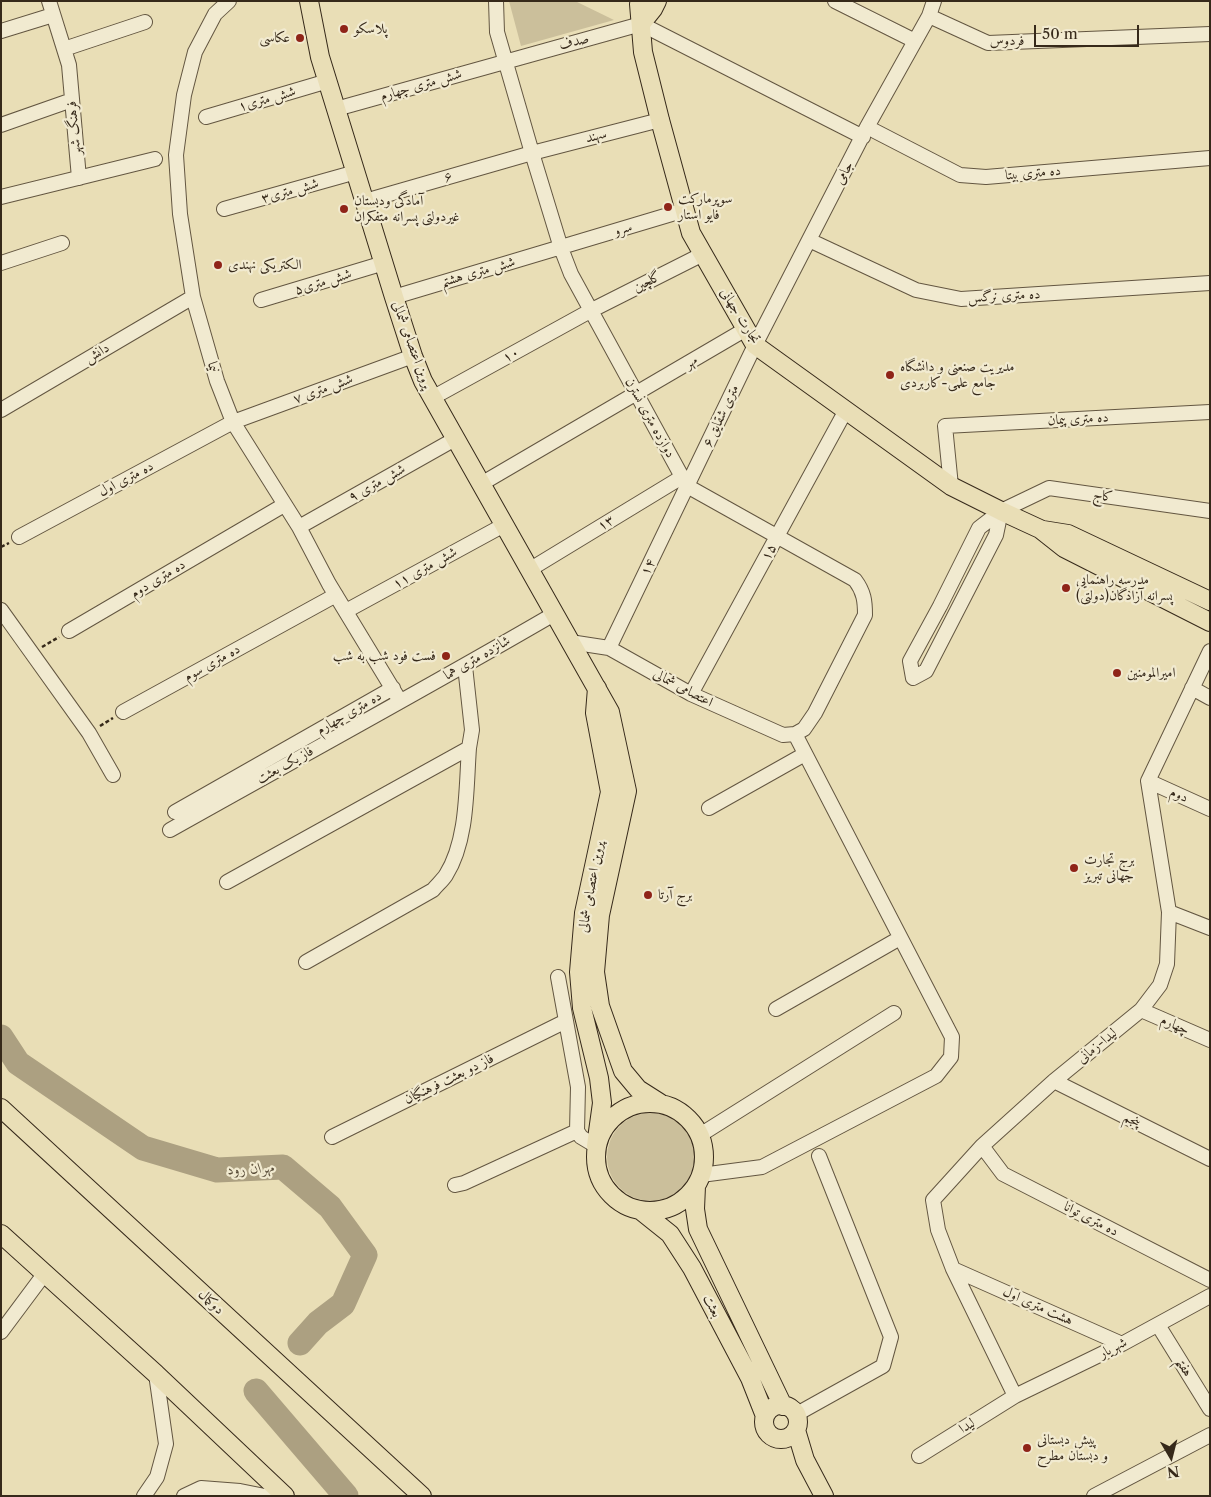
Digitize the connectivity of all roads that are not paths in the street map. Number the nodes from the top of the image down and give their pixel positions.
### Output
1 (49, 1) edge
2 (229, 1) edge
3 (309, 1) edge
4 (496, 1) edge
5 (641, 1) edge
6 (657, 1) edge
7 (835, 1) edge
8 (934, 1) edge
9 (53, 15) junction
10 (929, 16) junction
11 (145, 22) dead end
12 (641, 24) junction
13 (1, 31) edge
14 (1210, 34) edge
15 (915, 41) junction
16 (64, 49) junction
17 (506, 61) junction
18 (328, 81) junction
19 (72, 100) junction
20 (336, 109) junction
21 (206, 117) dead end
22 (660, 120) junction
23 (1, 125) edge
24 (865, 132) junction
25 (532, 153) junction
26 (1210, 158) edge
27 (155, 159) dead end
28 (356, 172) junction
29 (79, 178) junction
30 (1, 197) edge
31 (365, 201) junction
32 (224, 210) dead end
33 (685, 210) junction
34 (809, 240) junction
35 (62, 243) dead end
36 (561, 248) junction
37 (703, 254) junction
38 (1, 263) edge
39 (384, 263) junction
40 (1210, 283) edge
41 (193, 297) junction
42 (394, 297) junction
43 (261, 300) dead end
44 (590, 311) junction
45 (750, 337) junction
46 (413, 356) junction
47 (636, 394) junction
48 (432, 398) junction
49 (1, 410) edge
50 (846, 410) junction
51 (1210, 412) edge
52 (233, 422) junction
53 (456, 439) junction
54 (685, 482) junction
55 (481, 484) junction
56 (951, 486) junction
57 (284, 504) junction
58 (1001, 511) junction
59 (1210, 512) edge
60 (504, 525) junction
61 (299, 527) junction
62 (1040, 529) junction
63 (777, 536) junction
64 (19, 537) dead end
65 (529, 570) junction
66 (336, 595) junction
67 (1210, 601) edge
68 (1, 610) edge
69 (346, 611) junction
70 (554, 614) junction
71 (1210, 622) edge
72 (69, 631) road end
73 (570, 642) junction
74 (609, 648) junction
75 (1210, 651) edge
76 (465, 666) junction
77 (913, 678) dead end
78 (597, 687) junction
79 (1192, 688) junction
80 (691, 694) junction
81 (396, 695) junction
82 (1210, 698) edge
83 (123, 712) road end
84 (795, 734) junction
85 (469, 748) junction
86 (805, 754) junction
87 (113, 775) dead end
88 (1148, 781) junction
89 (709, 808) dead end
90 (1210, 809) edge
91 (175, 812) dead end
92 (170, 830) dead end
93 (227, 882) dead end
94 (1169, 912) junction
95 (1210, 928) edge
96 (900, 938) junction
97 (306, 962) dead end
98 (558, 977) dead end
99 (776, 1009) dead end
100 (1141, 1010) junction
101 (894, 1013) dead end
102 (566, 1022) junction
103 (1210, 1040) edge
104 (1054, 1081) junction
105 (660, 1103) junction
106 (1, 1108) edge
107 (577, 1131) junction
108 (700, 1135) junction
109 (332, 1137) dead end
110 (596, 1146) junction
111 (982, 1146) junction
112 (819, 1156) dead end
113 (1210, 1159) edge
114 (698, 1180) junction
115 (455, 1185) dead end
116 (640, 1210) junction
117 (1, 1234) edge
118 (953, 1269) junction
119 (45, 1273) junction
120 (1210, 1280) edge
121 (1210, 1296) edge
122 (1158, 1325) junction
123 (1, 1332) edge
124 (1122, 1344) junction
125 (156, 1374) junction
126 (1015, 1396) junction
127 (1210, 1409) edge
128 (765, 1416) junction
129 (791, 1417) junction
130 (1210, 1435) edge
131 (777, 1438) junction
132 (919, 1456) dead end
133 (806, 1460) junction
134 (144, 1496) edge
135 (184, 1496) edge
136 (265, 1496) edge
137 (285, 1496) edge
138 (422, 1496) edge
139 (824, 1496) edge
140 (1094, 1496) edge

1 - 9 street, فرهنگ شهر
2 - 41 street, نیما
3 - 18 main road, پروین اعتصامی شمالی
4 - 17 street, دوازده متری نسترن
5 - 12 main road, تجارت جهانی
6 - 12 main road
7 - 15 street
8 - 10 street, جامی
9 - 13 street
9 - 16 street, فرهنگ شهر
10 - 14 street, فردوس
10 - 15 street, جامی
11 - 16 street
12 - 17 street, صدف
12 - 22 main road, تجارت جهانی
12 - 24 street, ده متری بیتا
15 - 24 street, جامی
16 - 19 street, فرهنگ شهر
17 - 20 street, شش متری چهارم
17 - 25 street, دوازده متری نسترن
18 - 20 main road, پروین اعتصامی شمالی
18 - 21 street, شش متری۱
19 - 23 street
19 - 29 street, فرهنگ شهر
20 - 28 main road, پروین اعتصامی شمالی
22 - 25 street, سهند
22 - 33 main road, تجارت جهانی
24 - 26 street, ده متری بیتا
24 - 34 street, جامی
25 - 31 street, ۶
25 - 36 street, دوازده متری نسترن
27 - 29 street
28 - 31 main road, پروین اعتصامی شمالی
28 - 32 street, شش متری۳
29 - 30 street
31 - 39 main road, پروین اعتصامی شمالی
33 - 36 street, سرو
33 - 37 main road, تجارت جهانی
34 - 40 street, ده متری نرگس
34 - 45 street, جامی
35 - 38 street
36 - 42 street, شش متری هشتم
36 - 44 street, دوازده متری نسترن
37 - 44 street, گلچین
37 - 45 main road, تجارت جهانی
39 - 42 main road, پروین اعتصامی شمالی
39 - 43 street, ۵شش متری
41 - 49 street, دانش
41 - 52 street, نیما
42 - 46 main road, پروین اعتصامی شمالی
44 - 47 street, دوازده متری نسترن
44 - 48 street, ۱۰
45 - 47 street, مهر
45 - 50 main road, تجارت جهانی
45 - 54 street, ۶ متری شقایق
46 - 48 main road, پروین اعتصامی شمالی
46 - 52 street, ۷ شش متری
47 - 54 street, دوازده متری نسترن
47 - 55 street, مهر
48 - 53 main road, پروین اعتصامی شمالی
50 - 56 main road, تجارت جهانی
50 - 63 street, ۱۵
51 - 56 street, ده متری پیمان
52 - 57 street, نیما
52 - 64 street, ده متری اول
53 - 55 main road, پروین اعتصامی شمالی
53 - 61 street, ۹ شش متری
54 - 63 street
54 - 65 street, ۱۳
54 - 74 street, ۱۴
55 - 60 main road, پروین اعتصامی شمالی
56 - 58 main road, تجارت جهانی
57 - 61 street, نیما
57 - 72 street, ده متری دوم
58 - 59 street, کاج
58 - 62 main road, تجارت جهانی
58 - 77 street, کاج
60 - 65 main road, پروین اعتصامی شمالی
60 - 69 street, ۱۱ شش متری
61 - 66 street, نیما
62 - 67 main road, تجارت جهانی
62 - 71 main road, تجارت جهانی
63 - 80 street, ۱۵
63 - 84 street
65 - 70 main road, پروین اعتصامی شمالی
66 - 69 street, نیما
66 - 83 street, ده متری سوم
68 - 87 street
69 - 81 street, نیما
70 - 73 main road, پروین اعتصامی شمالی
70 - 76 street, شانزده متری هما
73 - 74 street, اعتصامی شمالی
73 - 78 main road, پروین اعتصامی شمالی
74 - 80 street, اعتصامی شمالی
75 - 79 street
76 - 81 street, شانزده متری هما
76 - 85 street
78 - 105 main road, پروین اعتصامی شمالی
78 - 110 main road, پروین اعتصامی شمالی
79 - 82 street
79 - 88 street
80 - 84 street, اعتصامی شمالی
81 - 91 street, ده متری چهارم
81 - 92 street, فاز یک بعثت
84 - 86 street
85 - 93 street
85 - 97 street
86 - 89 street
86 - 96 street
88 - 90 street, دوم
88 - 94 street, لیدا-زمانی
94 - 95 street
94 - 100 street, لیدا-زمانی
96 - 99 street
96 - 114 street
98 - 102 street
100 - 103 street, چهارم
100 - 104 street, لیدا-زمانی
101 - 108 street
102 - 107 street
102 - 109 street, فاز دو بعثت فرهنگیان
104 - 111 street, لیدا-زمانی
104 - 113 street, پنجم
105 - 108 main road
105 - 110 main road
106 - 138 main road, دوکمال
107 - 110 street
107 - 115 street
108 - 114 main road
110 - 116 main road
111 - 118 street, لیدا-زمانی
111 - 120 street, ده متری توانا
112 - 129 street
114 - 116 main road
114 - 129 main road, بعثت
116 - 128 main road, بعثت
117 - 119 main road
118 - 124 street, هشت متری اول
118 - 126 street, لیدا-زمانی
119 - 123 street
119 - 125 main road
121 - 122 street, شهریار
122 - 124 street, شهریار
122 - 127 street, هفتم
124 - 126 street, شهریار
125 - 134 street
125 - 137 main road
126 - 132 street, لیدا
128 - 129 main road
128 - 131 main road
129 - 131 main road
129 - 133 main road, بعثت
130 - 140 street
131 - 133 main road, بعثت
133 - 139 main road, بعثت
135 - 136 street

